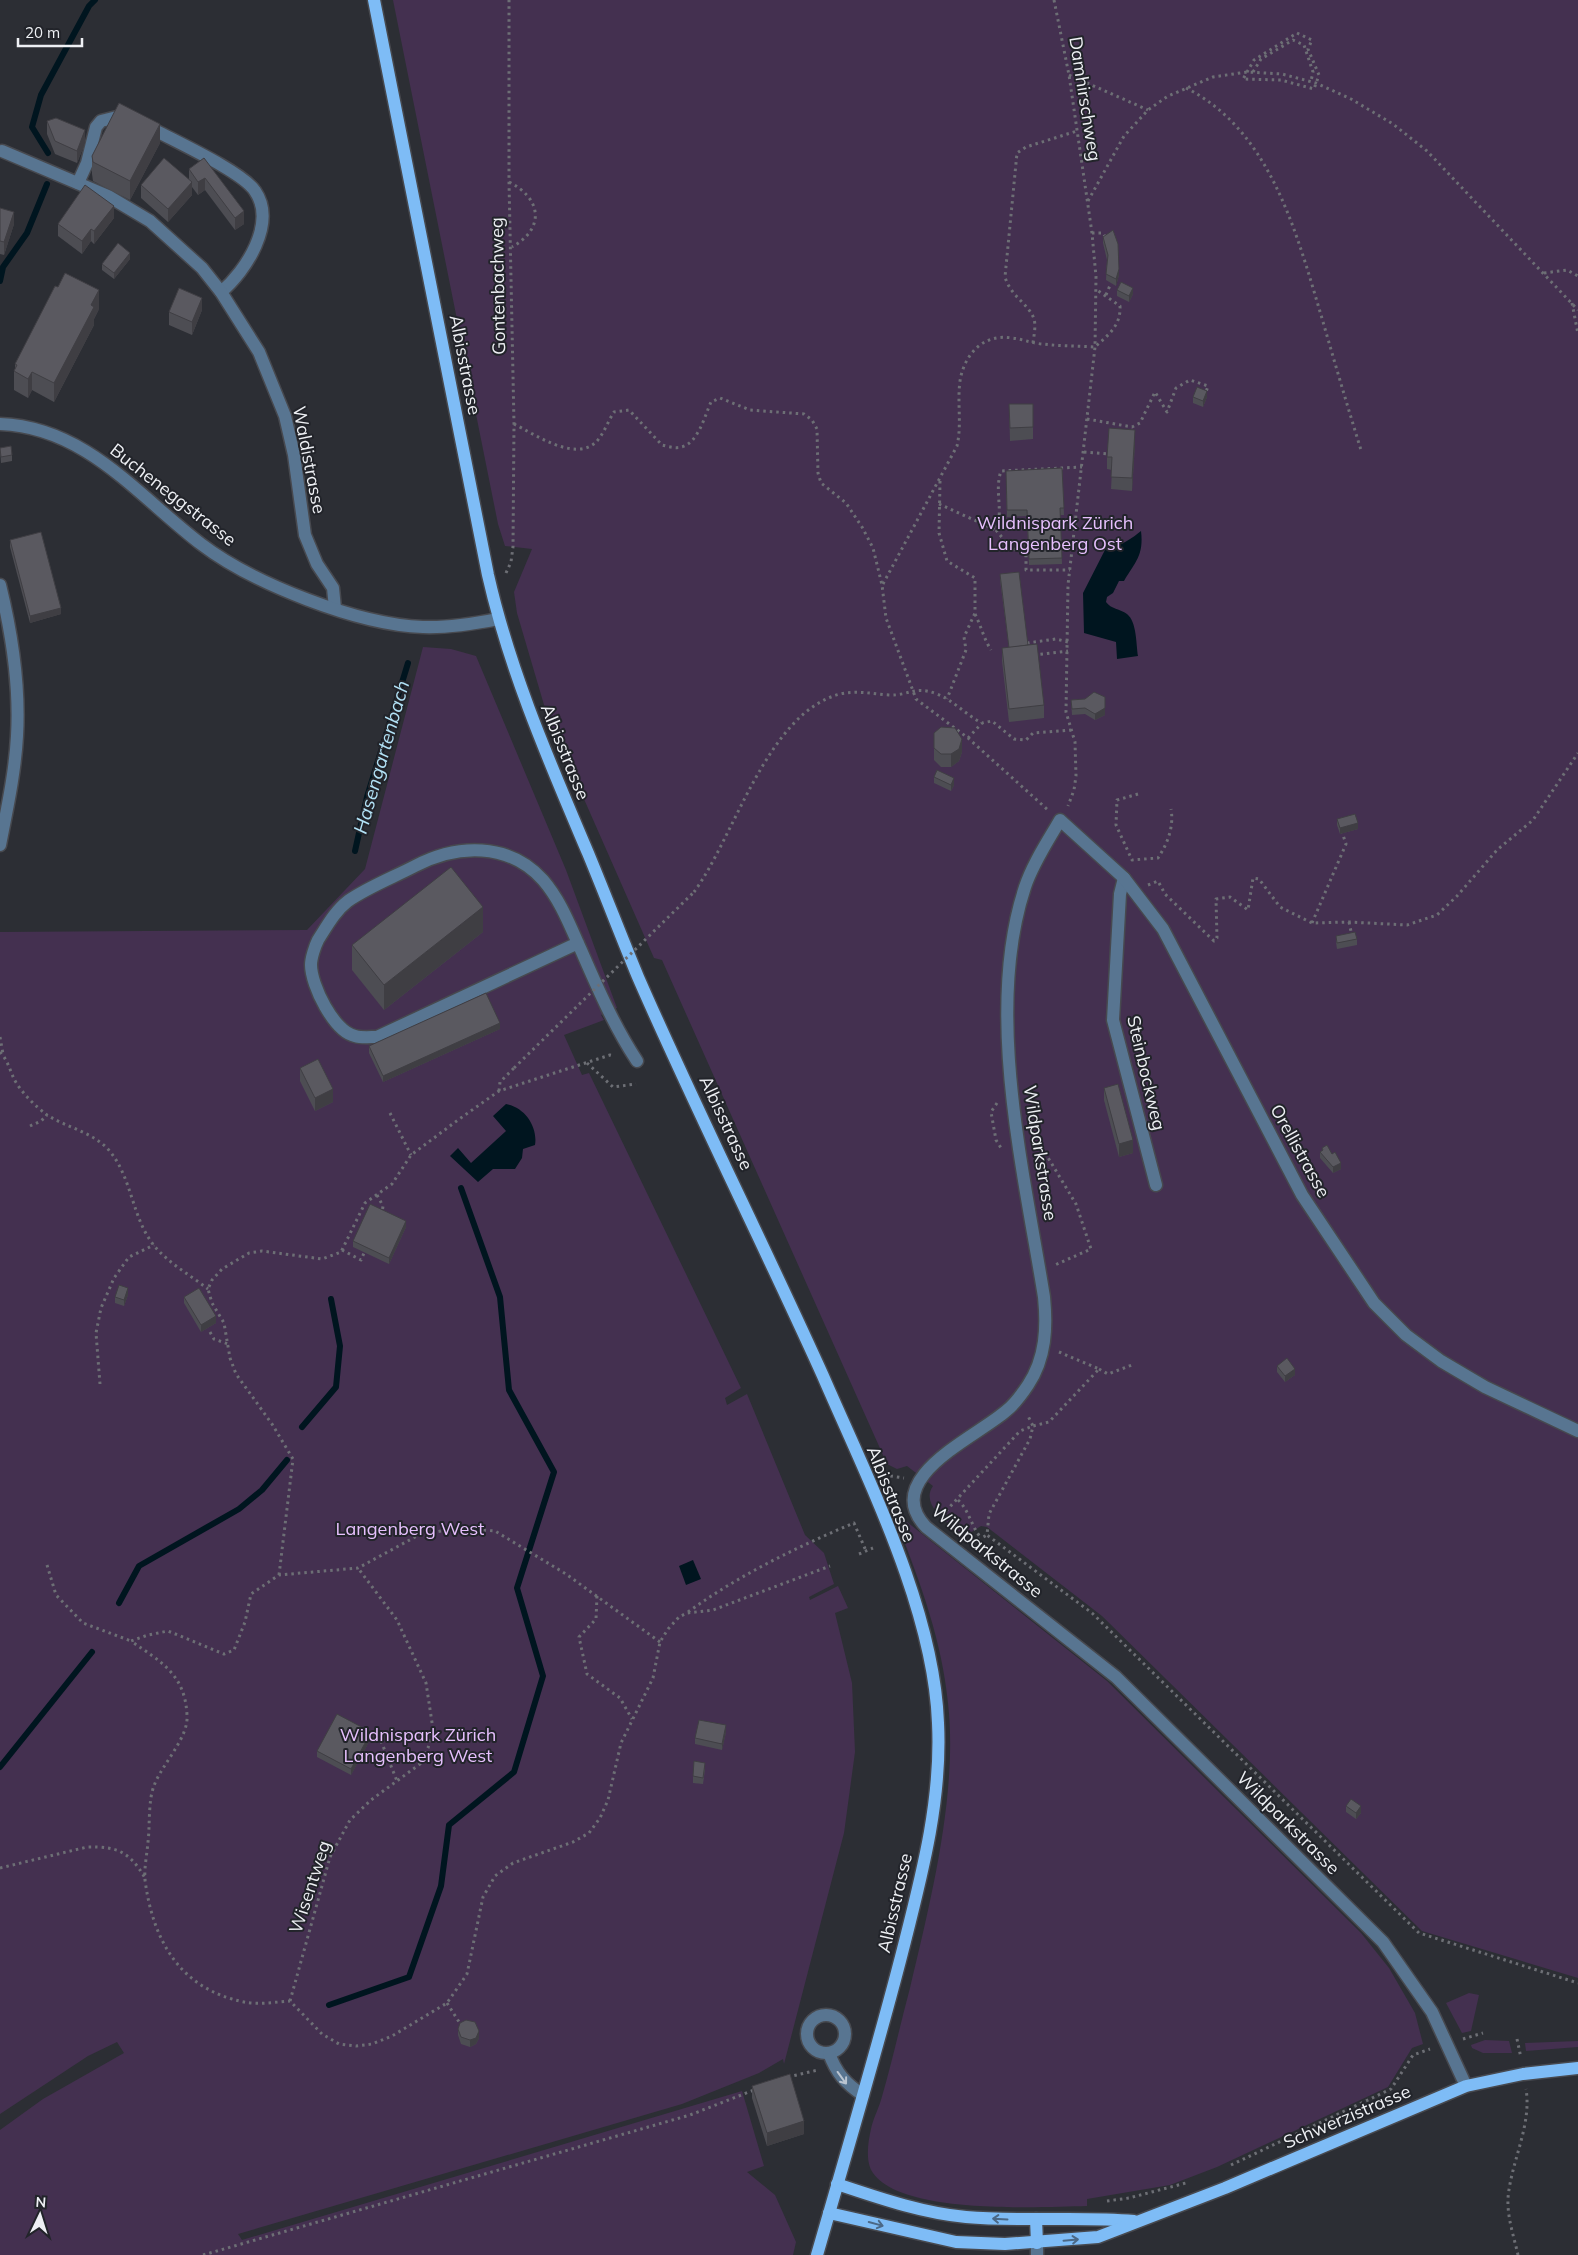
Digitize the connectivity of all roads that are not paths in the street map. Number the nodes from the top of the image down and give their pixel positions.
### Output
1 (374, 0) edge
2 (0, 150) edge
3 (78, 183) junction
4 (221, 292) junction
5 (0, 424) edge
6 (0, 585) edge
7 (335, 608) junction
8 (498, 619) junction
9 (1060, 820) joint
10 (0, 845) edge
11 (1124, 878) junction
12 (578, 943) junction
13 (637, 1061) road end
14 (1156, 1186) dead end
15 (1578, 1431) edge
16 (829, 2054) dead end
17 (1578, 2068) edge
18 (1466, 2086) junction
19 (863, 2095) junction
20 (837, 2184) junction
21 (829, 2213) junction
22 (1036, 2219) junction
23 (1136, 2221) junction
24 (1036, 2249) edge
25 (817, 2255) edge

1 - 8 main road, Albisstrasse
2 - 3 street, Waldistrasse
3 - 4 street, Waldistrasse
3 - 4 street
4 - 7 street, Waldistrasse
5 - 7 street, Bucheneggstrasse
6 - 10 street
7 - 8 street, Bucheneggstrasse
8 - 19 main road, Albisstrasse
9 - 11 street, Orellistrasse
9 - 18 street, Wildparkstrasse
11 - 14 street, Steinbockweg
11 - 15 street, Orellistrasse
12 - 12 street
12 - 13 street
16 -> 19 street
17 - 18 main road, Schwerzistrasse
18 - 23 main road, Schwerzistrasse
19 - 20 main road, Albisstrasse
20 - 21 main road, Albisstrasse
22 -> 20 main road, Schwerzistrasse
21 -> 24 main road, Schwerzistrasse
21 - 25 main road, Albisstrasse
22 - 23 main road, Schwerzistrasse
22 - 24 main road
24 -> 23 main road, Schwerzistrasse

